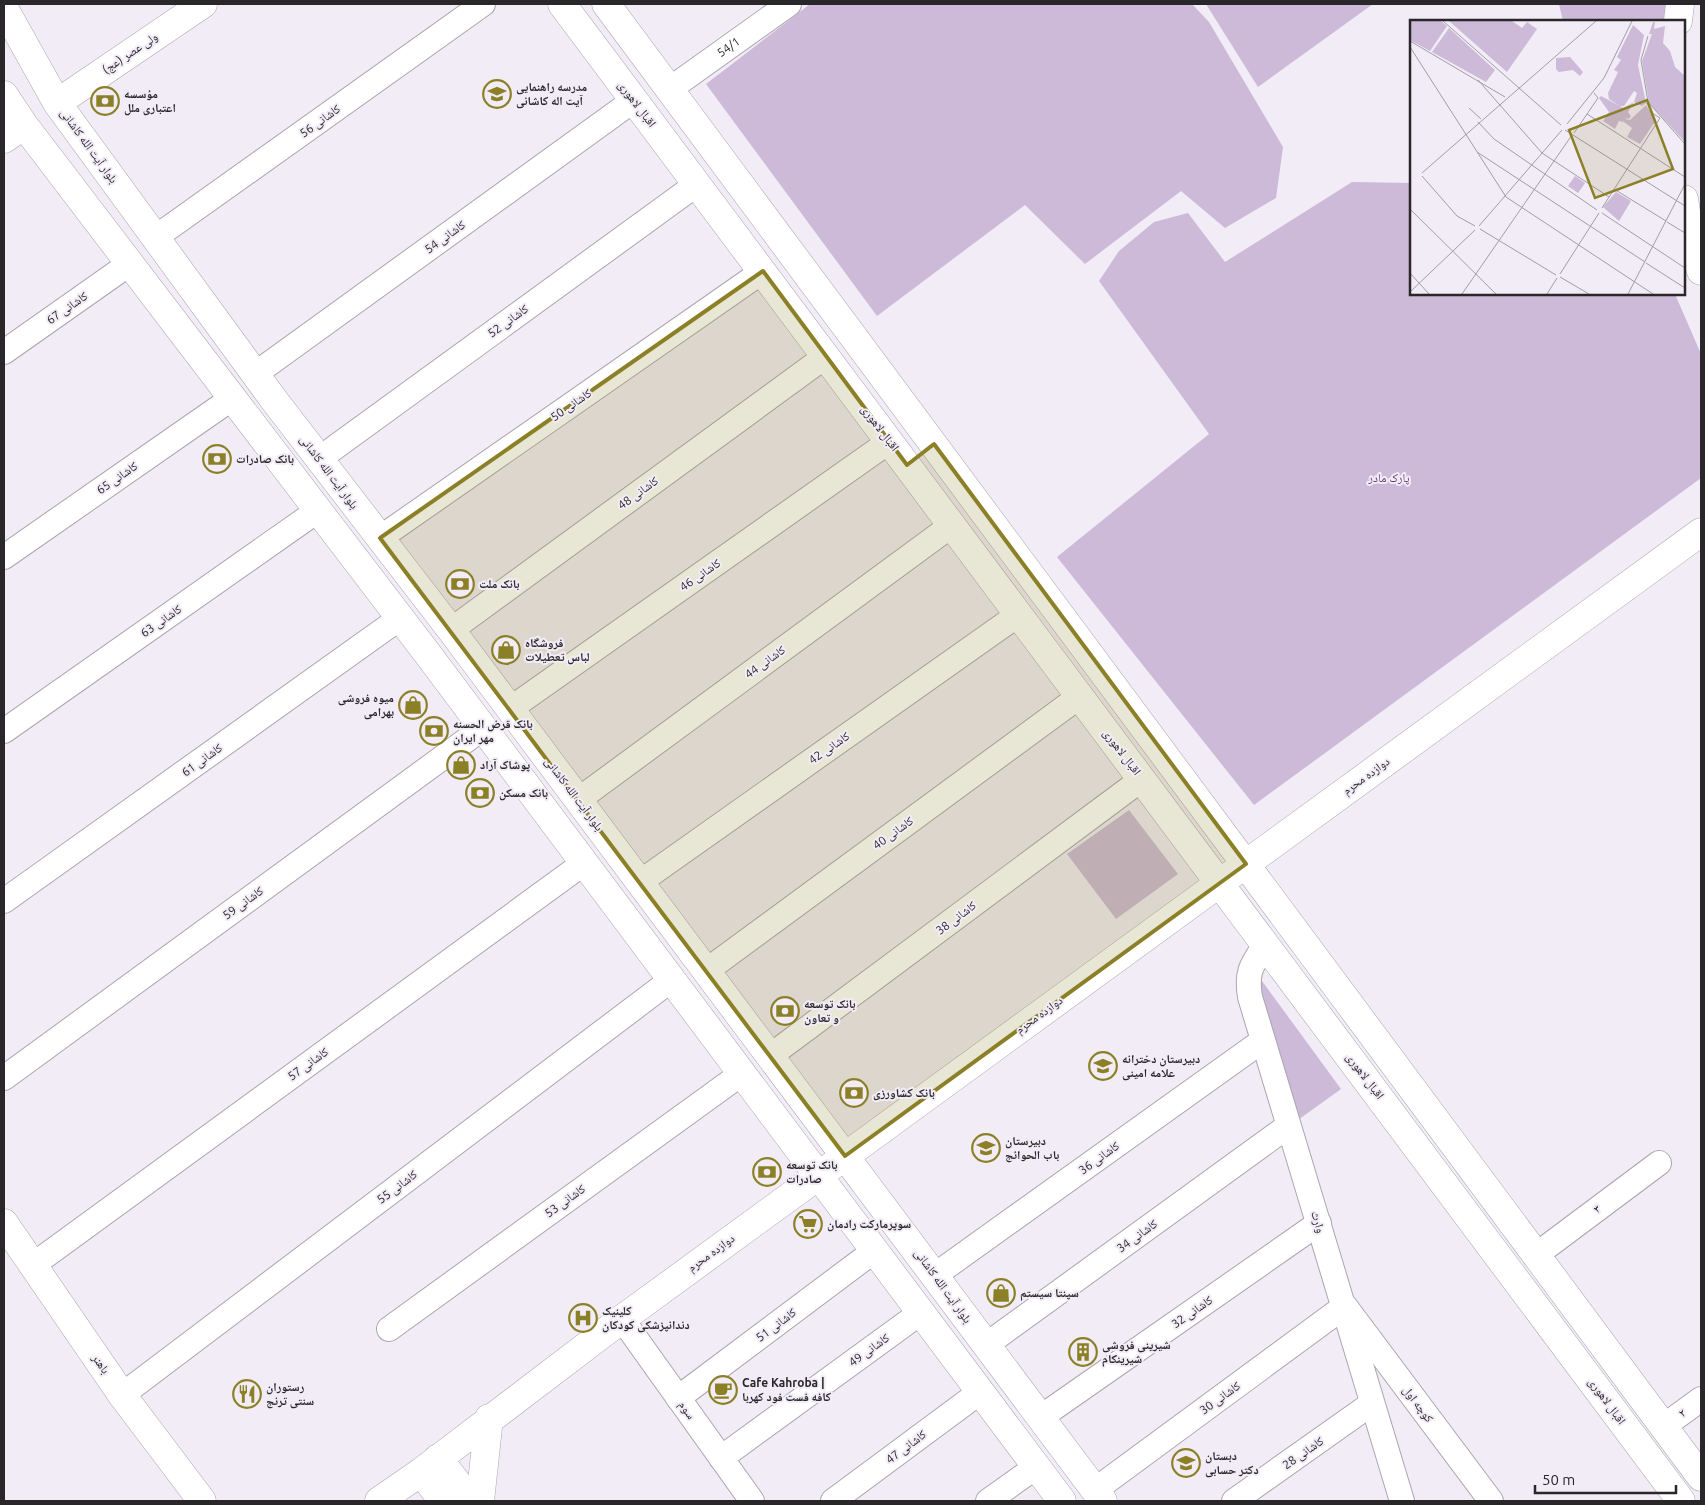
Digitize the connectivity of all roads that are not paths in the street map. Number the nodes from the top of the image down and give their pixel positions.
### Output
1 (203, 4) edge
2 (483, 4) edge
3 (562, 4) edge
4 (606, 4) edge
5 (789, 4) edge
6 (1680, 4) edge
7 (4, 8) edge
8 (1678, 20) edge
9 (670, 89) junction
10 (4, 95) edge
11 (634, 100) junction
12 (57, 103) junction
13 (14, 132) edge
14 (697, 184) junction
15 (1685, 204) edge
16 (156, 237) junction
17 (129, 264) junction
18 (762, 271) junction
19 (1701, 271) edge
20 (4, 352) edge
21 (826, 356) junction
22 (256, 374) junction
23 (231, 399) junction
24 (890, 441) junction
25 (934, 444) junction
26 (320, 458) junction
27 (907, 465) junction
28 (317, 511) junction
29 (952, 525) junction
30 (1701, 532) edge
31 (380, 538) junction
32 (4, 557) edge
33 (1019, 614) junction
34 (400, 618) junction
35 (451, 630) junction
36 (1080, 696) junction
37 (510, 709) junction
38 (483, 728) junction
39 (4, 731) edge
40 (1142, 779) junction
41 (578, 800) junction
42 (584, 863) junction
43 (1246, 864) junction
44 (640, 882) junction
45 (1220, 883) junction
46 (4, 901) edge
47 (1265, 945) junction
48 (1323, 968) junction
49 (706, 971) junction
50 (671, 980) junction
51 (1298, 988) junction
52 (1262, 1041) junction
53 (770, 1056) junction
54 (741, 1074) junction
55 (4, 1078) edge
56 (1288, 1126) junction
57 (1447, 1136) junction
58 (1423, 1154) junction
59 (845, 1156) junction
60 (1659, 1163) dead end
61 (818, 1176) junction
62 (4, 1223) edge
63 (1319, 1223) junction
64 (874, 1251) junction
65 (1536, 1255) junction
66 (33, 1265) junction
67 (935, 1275) junction
68 (1345, 1306) junction
69 (920, 1313) junction
70 (622, 1318) junction
71 (389, 1329) dead end
72 (986, 1345) junction
73 (980, 1392) junction
74 (122, 1395) junction
75 (678, 1398) junction
76 (1701, 1399) edge
77 (1372, 1404) junction
78 (1040, 1417) junction
79 (489, 1418) junction
80 (1664, 1426) junction
81 (721, 1458) junction
82 (430, 1465) junction
83 (1036, 1467) junction
84 (1701, 1477) edge
85 (1099, 1496) edge
86 (1400, 1500) edge
87 (202, 1501) edge
88 (379, 1501) edge
89 (443, 1501) edge
90 (472, 1501) edge
91 (480, 1501) edge
92 (752, 1501) edge
93 (833, 1501) edge
94 (988, 1501) edge
95 (1062, 1501) edge
96 (1234, 1501) edge
97 (1491, 1501) edge
98 (1681, 1501) edge

1 - 12 main road, ولی عصر (عج)
2 - 16 street, کاشانی 56
3 - 11 main road, اقبال لاهوری
4 - 9 main road
5 - 9 street, 54/1
6 - 8 main road
7 - 12 main road, بلوار آیت الله کاشانی
9 - 25 main road
10 - 13 main road
11 - 14 main road, اقبال لاهوری
11 - 22 street, کاشانی 54
12 - 16 main road, بلوار آیت الله کاشانی
13 - 17 main road
14 - 18 main road, اقبال لاهوری
14 - 26 street, کاشانی 52
15 - 19 main road
16 - 22 main road, بلوار آیت الله کاشانی
17 - 20 street, کاشانی 67
17 - 23 main road
18 - 21 main road, اقبال لاهوری
18 - 31 street, کاشانی 50
21 - 24 main road, اقبال لاهوری
21 - 35 street, کاشانی 48
22 - 26 main road, بلوار آیت الله کاشانی
23 - 28 main road
23 - 32 street, کاشانی 65
24 - 27 main road, اقبال لاهوری
24 - 37 street, کاشانی 46
25 - 27 main road
25 - 43 main road
26 - 31 main road, بلوار آیت الله کاشانی
27 - 29 main road, اقبال لاهوری
28 - 34 main road
28 - 39 street, کاشانی 63
29 - 33 main road, اقبال لاهوری
29 - 41 street, کاشانی 44
30 - 43 main road, دوازده محرم
31 - 35 main road, بلوار آیت الله کاشانی
33 - 36 main road, اقبال لاهوری
33 - 44 street, کاشانی 42
34 - 38 main road
34 - 46 street, کاشانی 61
35 - 37 main road, بلوار آیت الله کاشانی
36 - 40 main road, اقبال لاهوری
36 - 49 street, کاشانی 40
37 - 41 main road, بلوار آیت الله کاشانی
38 - 42 main road
38 - 55 street, کاشانی 59
40 - 45 main road, اقبال لاهوری
40 - 53 street, کاشانی 38
41 - 44 main road, بلوار آیت الله کاشانی
42 - 50 main road
42 - 66 street, کاشانی 57
43 - 45 main road, دوازده محرم
43 - 48 main road
44 - 49 main road, بلوار آیت الله کاشانی
45 - 47 main road, اقبال لاهوری
45 - 59 main road, دوازده محرم
47 - 51 main road, اقبال لاهوری
47 - 52 street, وارث
48 - 51 main road
48 - 57 main road
49 - 53 main road, بلوار آیت الله کاشانی
50 - 54 main road
50 - 74 street, کاشانی 55
51 - 58 main road, اقبال لاهوری
52 - 56 street, وارث
52 - 67 street, کاشانی 36
53 - 59 main road, بلوار آیت الله کاشانی
54 - 61 main road
54 - 71 street, کاشانی 53
56 - 63 street, وارث
56 - 72 street, کاشانی 34
57 - 58 main road
57 - 65 main road
58 - 98 main road, اقبال لاهوری
59 - 61 main road, دوازده محرم
59 - 67 main road, بلوار آیت الله کاشانی
60 - 65 street, ۳
61 - 64 main road
61 - 70 main road, دوازده محرم
62 - 66 main road, باهنر
63 - 68 street, وارث
63 - 78 street, کاشانی 32
64 - 69 main road
64 - 75 street, کاشانی 51
65 - 80 main road
66 - 74 main road, باهنر
67 - 72 main road, بلوار آیت الله کاشانی
68 - 77 street, وارث
68 - 85 street, کاشانی 30
68 - 97 street, کوچه اول
69 - 73 main road
69 - 81 street, کاشانی 49
70 - 75 street, سوم
70 - 79 main road, دوازده محرم
72 - 78 main road, بلوار آیت الله کاشانی
73 - 83 main road
73 - 93 street, کاشانی 47
74 - 87 main road, باهنر
75 - 81 street, سوم
76 - 80 street, ۲
77 - 86 street, وارث
77 - 96 street, کاشانی 28
78 - 85 main road, بلوار آیت الله کاشانی
79 - 82 main road, دوازده محرم
79 - 91 main road
80 - 84 main road
81 - 92 street, سوم
82 - 88 main road, دوازده محرم
82 - 89 main road
82 - 90 main road
83 - 94 street
83 - 95 main road

